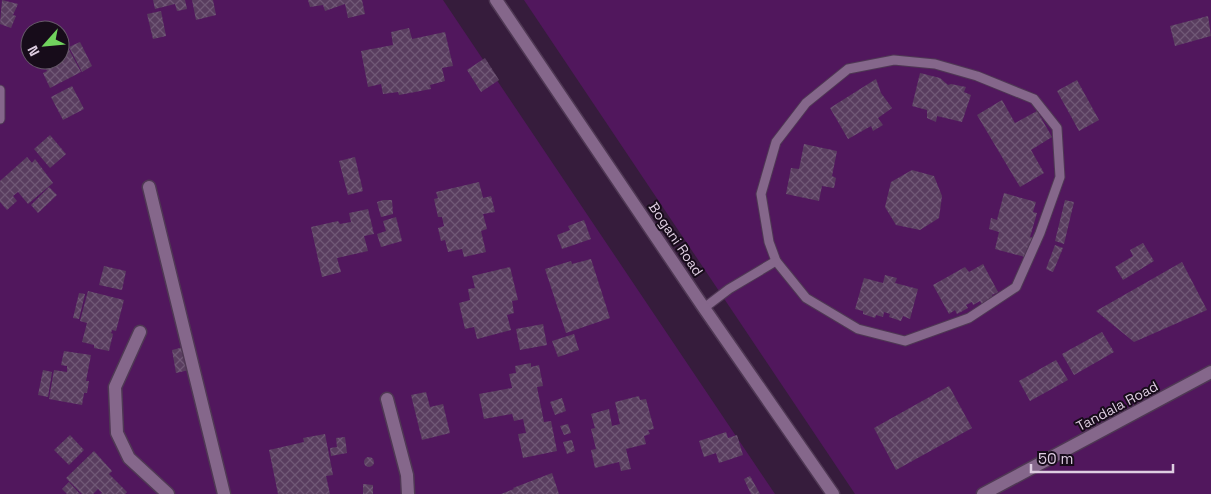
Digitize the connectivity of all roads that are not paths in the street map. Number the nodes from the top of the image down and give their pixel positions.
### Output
1 (496, 0) edge
2 (0, 90) edge
3 (0, 119) edge
4 (149, 187) dead end
5 (776, 262) junction
6 (704, 308) junction
7 (140, 332) dead end
8 (1211, 372) edge
9 (387, 399) dead end
10 (168, 494) edge
11 (224, 494) edge
12 (408, 494) edge
13 (833, 494) edge
14 (983, 494) edge

1 - 6 street, Bogani Road
2 - 3 lane
4 - 11 street
5 - 5 lane
5 - 6 lane
6 - 13 street, Bogani Road
7 - 10 street
8 - 14 street, Tandala Road
9 - 12 street

